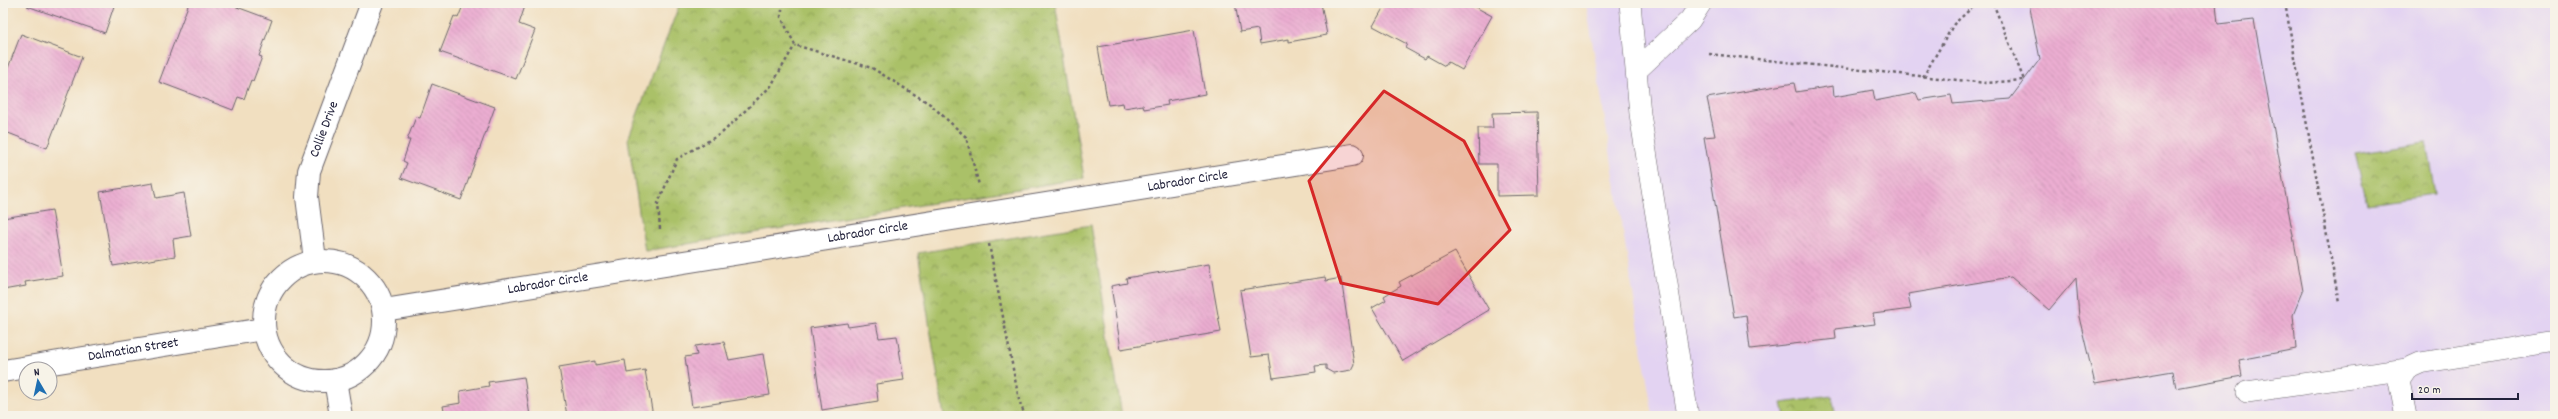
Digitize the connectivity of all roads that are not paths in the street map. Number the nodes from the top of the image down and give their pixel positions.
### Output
1 (372, 3) edge
2 (1630, 3) edge
3 (1701, 3) edge
4 (1638, 70) junction
5 (1352, 155) dead end
6 (315, 260) junction
7 (384, 310) junction
8 (263, 329) junction
9 (2555, 341) edge
10 (2407, 369) junction
11 (3, 371) edge
12 (335, 380) junction
13 (2247, 392) dead end
14 (341, 416) edge
15 (1688, 416) edge
16 (2406, 416) edge

1 - 6 street, Collie Drive
2 - 4 lane
3 - 4 lane
4 - 15 lane
5 - 7 street, Labrador Circle
6 - 7 street
6 - 8 street
7 - 12 street
8 - 11 street, Dalmatian Street
8 - 12 street
9 - 10 lane
10 - 13 lane
10 - 16 lane
12 - 14 street

